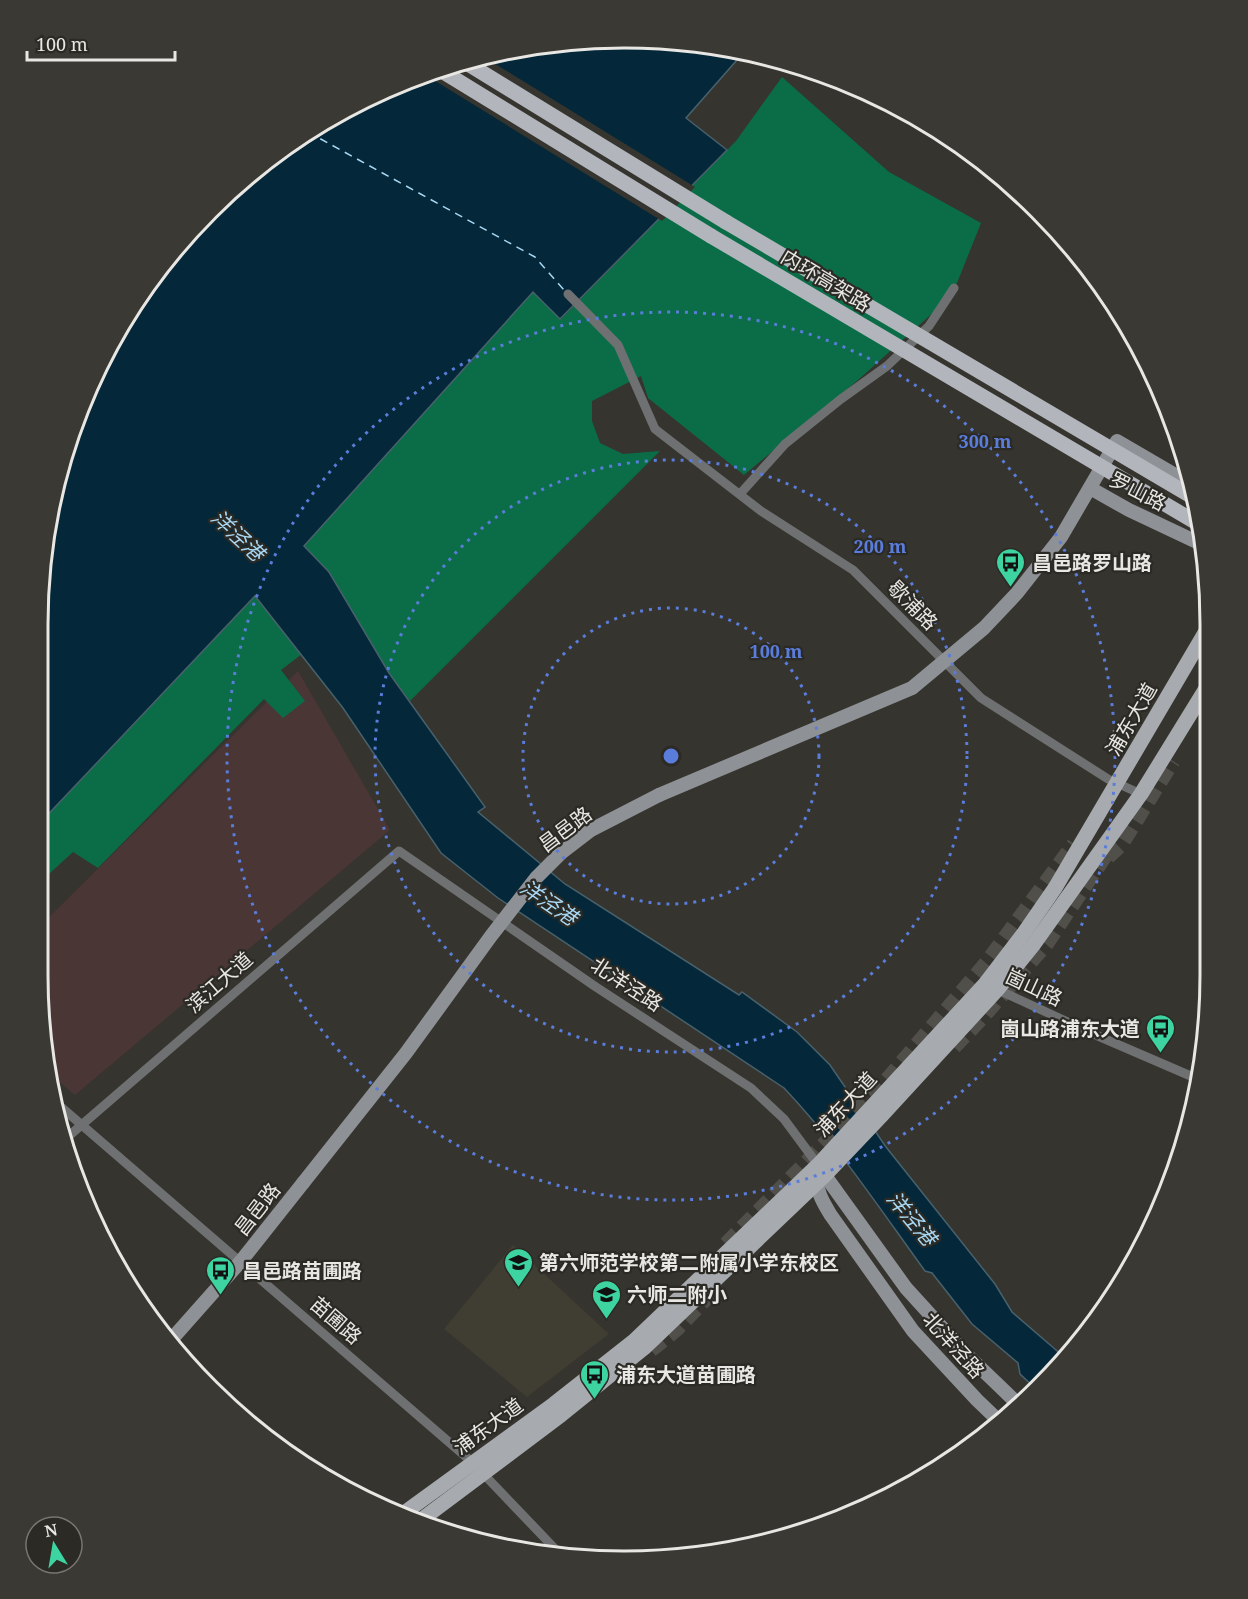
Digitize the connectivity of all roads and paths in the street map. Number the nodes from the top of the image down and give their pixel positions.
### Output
1 (475, 68) edge
2 (450, 76) edge
3 (954, 288) dead end
4 (568, 294) dead end
5 (1117, 441) joint
6 (1181, 478) edge
7 (1090, 488) junction
8 (1184, 492) edge
9 (740, 494) junction
10 (1190, 519) edge
11 (1194, 541) edge
12 (1200, 642) edge
13 (945, 662) junction
14 (1200, 698) edge
15 (1200, 718) edge
16 (1173, 761) tunnel mouth
17 (1118, 783) junction
18 (1141, 794) junction
19 (399, 851) joint
20 (991, 987) junction
21 (1191, 1076) edge
22 (65, 1110) edge
23 (82, 1124) junction
24 (71, 1134) edge
25 (823, 1169) junction
26 (241, 1261) junction
27 (175, 1336) edge
28 (1013, 1399) edge
29 (994, 1416) edge
30 (478, 1468) junction
31 (410, 1509) edge
32 (426, 1515) edge
33 (553, 1546) edge

1 - 8 highway, 内环高架路, bridge
2 - 10 highway, 内环高架路, bridge
3 - 9 street
4 - 9 street, 歇浦路
5 - 6 main road, 罗山路
5 - 7 main road, 昌邑路
7 - 11 main road, 罗山路
7 - 13 main road, 昌邑路
9 - 13 street, 歇浦路
12 - 17 main road, 浦东大道
13 - 17 street, 歇浦路
13 - 26 main road, 昌邑路, bridge
14 - 18 main road, 浦东大道
15 - 16 main road
17 - 18 street, 歇浦路
17 - 20 main road, 浦东大道
18 - 20 main road, 浦东大道
19 - 23 street, 滨江大道
19 - 25 street, 北洋泾路
20 - 21 street, 崮山路
20 - 25 main road, 浦东大道
22 - 23 street, 苗圃路
23 - 24 street, 滨江大道
23 - 26 street, 苗圃路
25 - 28 main road, 北洋泾路
25 - 29 main road, 北洋泾路
25 - 30 main road, 浦东大道
26 - 27 main road, 昌邑路
26 - 30 street, 苗圃路
30 - 31 main road, 浦东大道
30 - 32 main road, 浦东大道
30 - 33 street, 苗圃路

